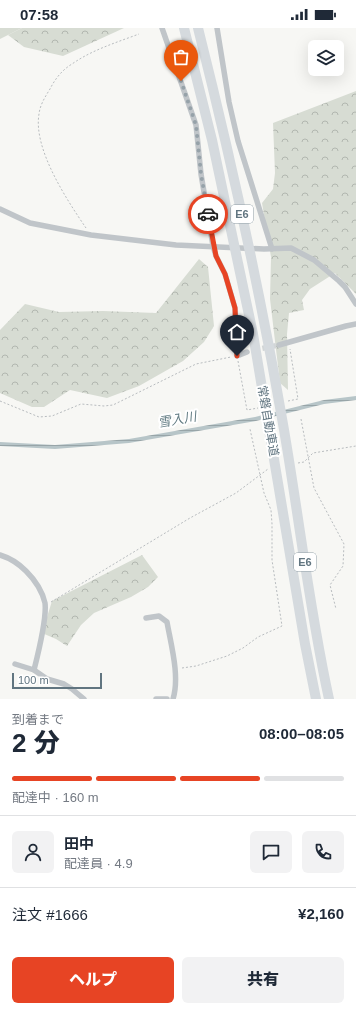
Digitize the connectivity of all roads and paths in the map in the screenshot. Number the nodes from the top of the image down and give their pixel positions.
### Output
1 (162, 28) edge
2 (184, 28) edge
3 (198, 28) edge
4 (217, 28) edge
5 (138, 34) dead end
6 (0, 209) edge
7 (91, 235) junction
8 (216, 247) junction
9 (272, 249) junction
10 (355, 301) edge
11 (356, 324) edge
12 (279, 345) tunnel mouth
13 (248, 352) tunnel mouth
14 (237, 356) junction
15 (0, 401) edge
16 (301, 419) dead end
17 (250, 429) dead end
18 (356, 446) edge
19 (307, 457) junction
20 (298, 463) dead end
21 (268, 469) dead end
22 (260, 474) junction
23 (0, 554) edge
24 (45, 604) junction
25 (336, 609) dead end
26 (146, 618) dead end
27 (15, 664) dead end
28 (175, 668) junction
29 (34, 670) junction
30 (315, 697) edge
31 (84, 699) edge
32 (156, 699) edge
33 (167, 699) edge
34 (173, 699) edge
35 (329, 699) edge

1 - 8 street
2 - 30 highway, 常磐自動車道 / E6
3 - 35 highway, 常磐自動車道 / E6
4 - 9 street
5 - 7 path
6 - 7 street
7 - 8 street
8 - 9 street
8 - 14 street
9 - 10 street
11 - 12 street
13 - 14 street
14 - 15 path
16 - 19 path
17 - 22 path
18 - 19 path
19 - 20 path
19 - 25 path
21 - 22 path
22 - 24 path
22 - 28 path
23 - 24 street
24 - 29 street
26 - 28 street
27 - 29 street
28 - 34 street
29 - 31 street
32 - 33 street

